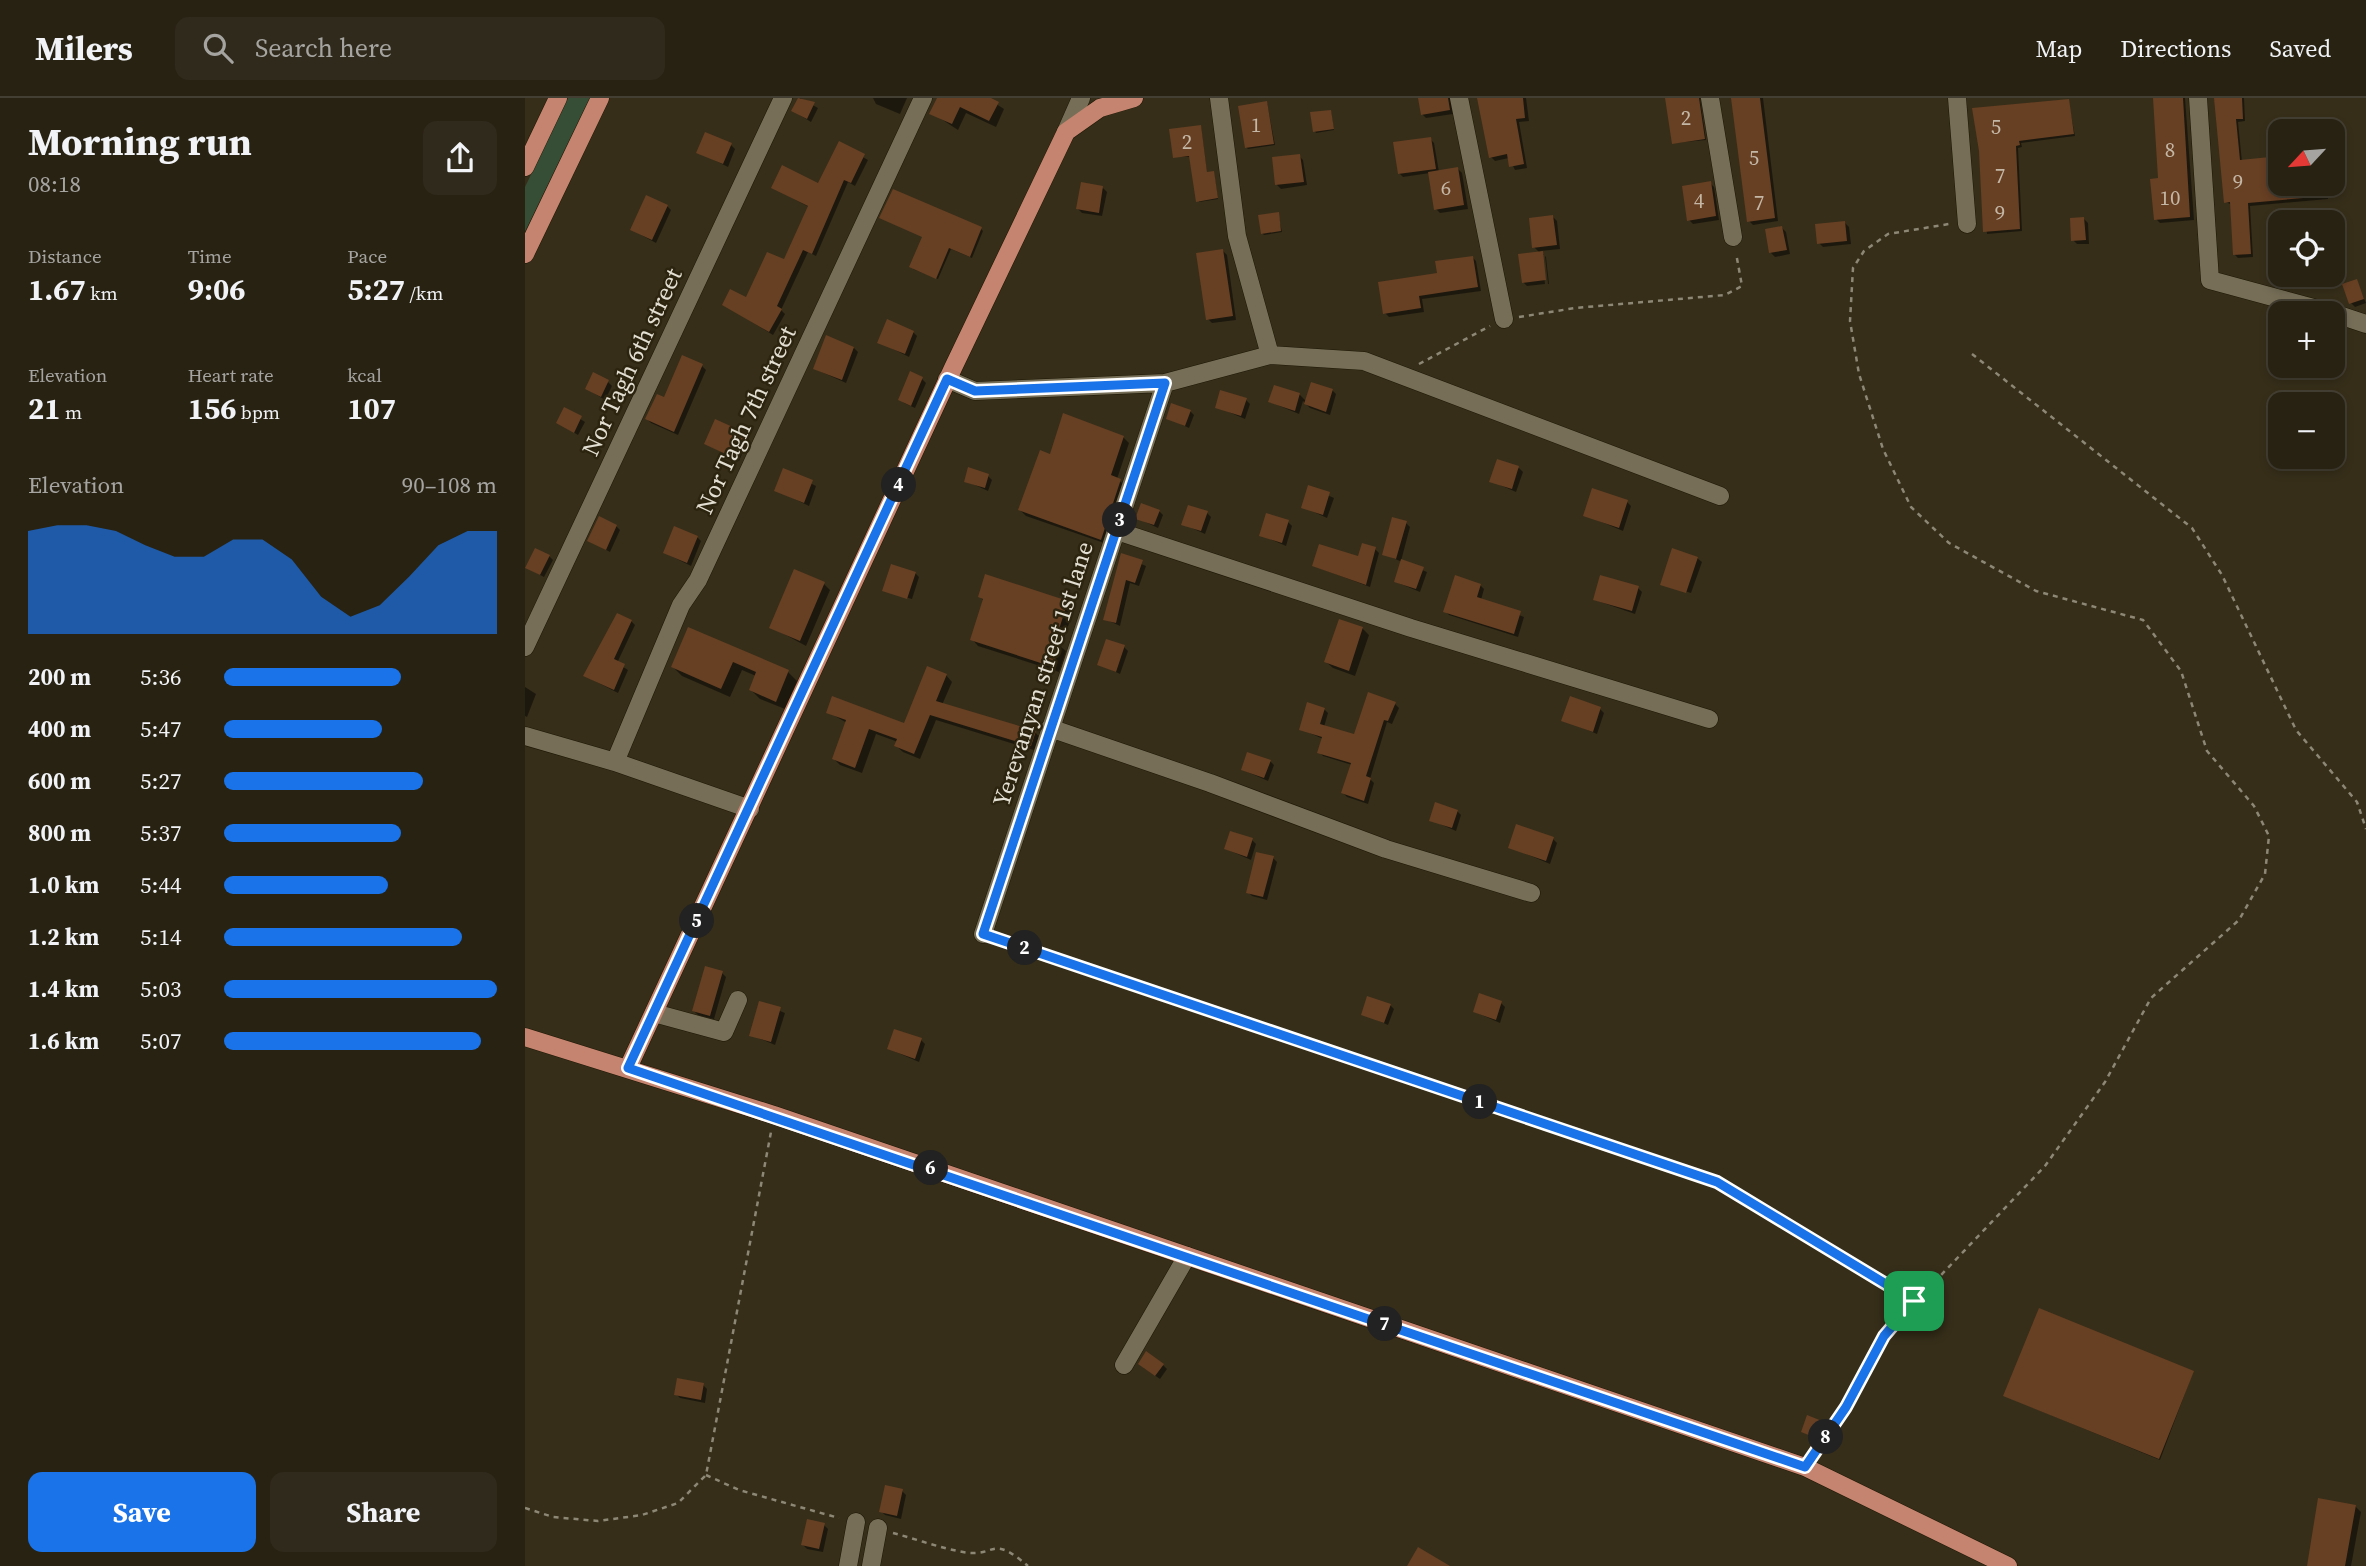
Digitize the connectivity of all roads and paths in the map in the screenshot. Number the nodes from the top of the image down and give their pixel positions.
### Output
1 (558, 98) edge
2 (600, 98) edge
3 (783, 98) edge
4 (923, 98) edge
5 (1081, 98) edge
6 (1134, 98) edge
7 (1219, 98) edge
8 (1459, 98) edge
9 (1710, 98) edge
10 (1957, 98) edge
11 (2198, 98) edge
12 (1066, 132) junction
13 (525, 167) edge
14 (1967, 224) joint
15 (1733, 237) joint
16 (525, 254) edge
17 (2288, 301) edge
18 (2345, 317) edge
19 (1504, 319) junction
20 (2366, 324) edge
21 (1972, 354) dead end
22 (1270, 355) junction
23 (1401, 374) junction
24 (947, 379) junction
25 (1165, 383) junction
26 (1720, 496) dead end
27 (1117, 531) junction
28 (525, 647) edge
29 (1709, 719) dead end
30 (1050, 728) junction
31 (525, 736) edge
32 (615, 762) junction
33 (750, 809) junction
34 (2366, 830) edge
35 (1531, 893) dead end
36 (983, 934) joint
37 (738, 1000) dead end
38 (654, 1013) junction
39 (525, 1037) edge
40 (628, 1068) junction
41 (774, 1115) junction
42 (1187, 1256) junction
43 (1914, 1301) junction
44 (1124, 1365) dead end
45 (1805, 1467) junction
46 (525, 1508) edge
47 (856, 1522) dead end
48 (878, 1528) dead end
49 (848, 1566) edge
50 (871, 1566) edge
51 (2008, 1566) edge

1 - 13 main road
2 - 16 main road
3 - 28 street, Nor Tagh 6th street
4 - 32 street, Nor Tagh 7th street
5 - 12 street
6 - 12 main road
7 - 22 street
8 - 19 street
9 - 15 street
10 - 14 street
11 - 17 street
12 - 24 main road
14 - 43 path
15 - 19 path
18 - 20 street
19 - 23 path
21 - 34 path
22 - 23 street
22 - 25 street
23 - 26 street
24 - 25 street
24 - 33 main road
25 - 27 street, Yerevanyan street 1st lane
27 - 29 street
27 - 30 street, Yerevanyan street 1st lane
30 - 35 street
30 - 36 street, Yerevanyan street 1st lane
31 - 32 street
32 - 33 street
33 - 38 main road
36 - 43 path
37 - 38 street
38 - 40 main road
39 - 40 main road
40 - 41 main road
41 - 42 main road
41 - 46 path
42 - 44 street
42 - 45 main road
43 - 45 path
45 - 51 main road
47 - 49 street
48 - 50 street

